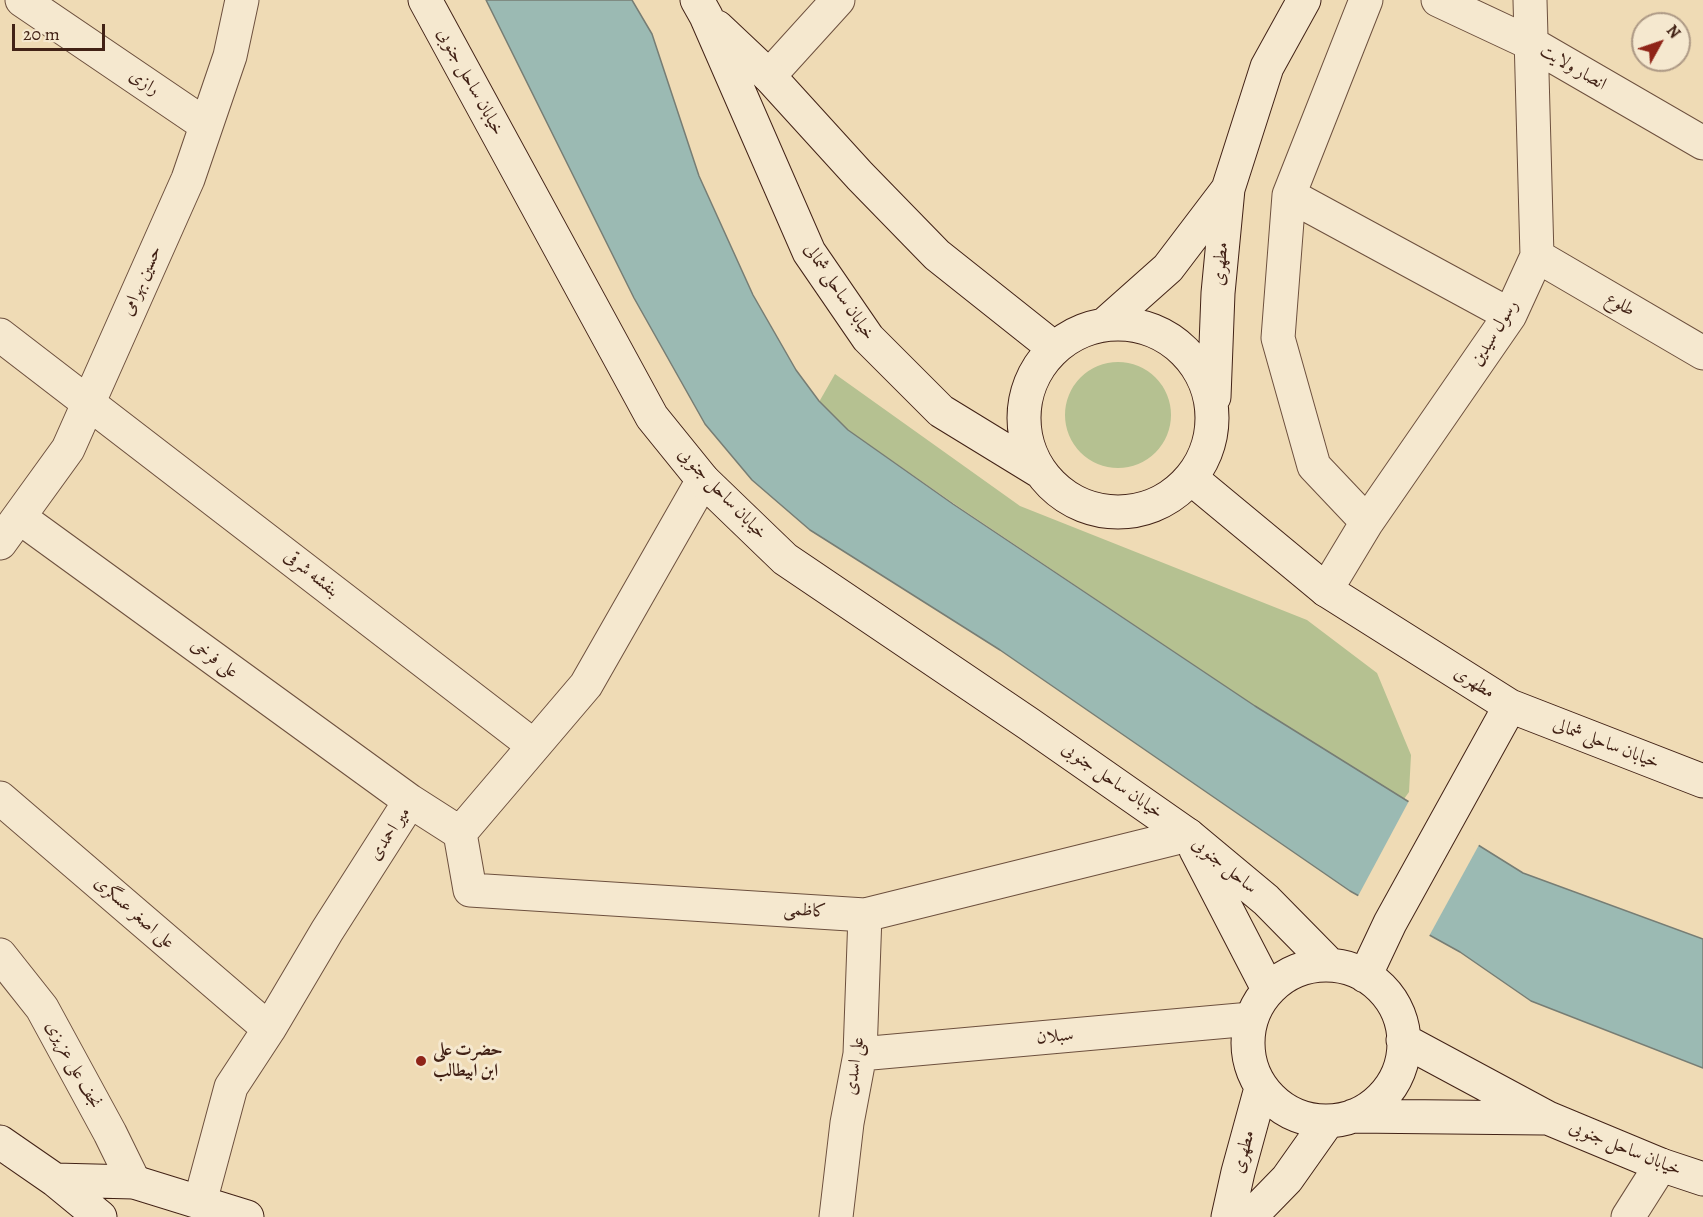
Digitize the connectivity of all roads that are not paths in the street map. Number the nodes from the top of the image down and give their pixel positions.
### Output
1 (22, 0) edge
2 (242, 0) edge
3 (425, 0) edge
4 (838, 0) edge
5 (1304, 0) edge
6 (1366, 0) edge
7 (1438, 0) edge
8 (1530, 0) edge
9 (702, 8) edge
10 (1532, 44) junction
11 (769, 76) junction
12 (206, 125) junction
13 (1703, 143) edge
14 (1228, 189) junction
15 (1289, 195) junction
16 (1537, 256) junction
17 (1510, 315) junction
18 (1105, 324) junction
19 (0, 334) edge
20 (1054, 348) junction
21 (1703, 353) edge
22 (88, 402) junction
23 (1213, 411) junction
24 (1039, 471) junction
25 (1192, 479) junction
26 (703, 480) junction
27 (19, 517) junction
28 (1366, 522) junction
29 (0, 543) edge
30 (1326, 590) junction
31 (1510, 706) junction
32 (534, 746) junction
33 (1703, 781) edge
34 (0, 798) edge
35 (410, 801) junction
36 (460, 833) junction
37 (1188, 835) junction
38 (865, 915) junction
39 (0, 955) edge
40 (1330, 965) junction
41 (1365, 976) junction
42 (1268, 989) junction
43 (1251, 1019) junction
44 (269, 1029) junction
45 (1403, 1040) junction
46 (860, 1054) junction
47 (1261, 1088) junction
48 (1548, 1118) junction
49 (1340, 1119) junction
50 (0, 1142) edge
51 (1661, 1165) junction
52 (1703, 1179) edge
53 (55, 1180) junction
54 (134, 1182) junction
55 (200, 1202) junction
56 (100, 1217) edge
57 (247, 1217) edge
58 (836, 1217) edge
59 (1228, 1217) edge
60 (1250, 1217) edge
61 (1628, 1217) edge

1 - 12 street, رازی
2 - 12 street, حسین بهرامی
3 - 26 street, خیابان ساحل جنوبی
4 - 11 street
5 - 14 street, مطهری
6 - 15 street
7 - 10 street, انصار ولایت
8 - 10 street, رسول سیدین
9 - 11 street, خیابان ساحلی شمالی
9 - 24 street, خیابان ساحلی شمالی
10 - 13 street, انصار ولایت
10 - 16 street, رسول سیدین
11 - 20 street, خیابان ساحلی شمالی
12 - 22 street, حسین بهرامی
14 - 18 street, مطهری
14 - 23 street, مطهری
15 - 17 street
15 - 28 street
16 - 17 street, رسول سیدین
16 - 21 street, طلوع
17 - 28 street, رسول سیدین
18 - 20 street
18 - 23 street
19 - 22 street, بنفشه شرقی
20 - 24 street
22 - 27 street, حسین بهرامی
22 - 32 street, بنفشه شرقی
23 - 25 street
24 - 25 street
25 - 30 street, مطهری
26 - 32 street
26 - 37 street, خیابان ساحل جنوبی
27 - 29 street, حسین بهرامی
27 - 35 street, علی فرخی
28 - 30 street, رسول سیدین
30 - 31 street, مطهری
31 - 33 street, خیابان ساحلی شمالی
31 - 41 street, مطهری
32 - 36 street
34 - 44 street, علی اصغر عسگری
35 - 36 street, میر احمدی
35 - 44 street, میر احمدی
36 - 38 street, کاظمی
37 - 38 street, کاظمی
37 - 40 street, ساحل جنوبی
37 - 42 street, ساحل جنوبی
38 - 46 street, علی اسدی
39 - 54 street, نجف علی عزیزی
40 - 41 street
40 - 42 street
41 - 45 street
42 - 43 street
43 - 46 street, سبلان
43 - 47 street
44 - 55 street, میر احمدی
45 - 48 street
45 - 49 street
46 - 58 street, علی اسدی
47 - 49 street
47 - 59 street, مطهری
48 - 49 street
48 - 51 street, خیابان ساحل جنوبی
49 - 60 street
50 - 53 street
51 - 52 street, خیابان ساحل جنوبی
51 - 61 street
53 - 54 street
53 - 56 street
54 - 55 street
55 - 57 street

